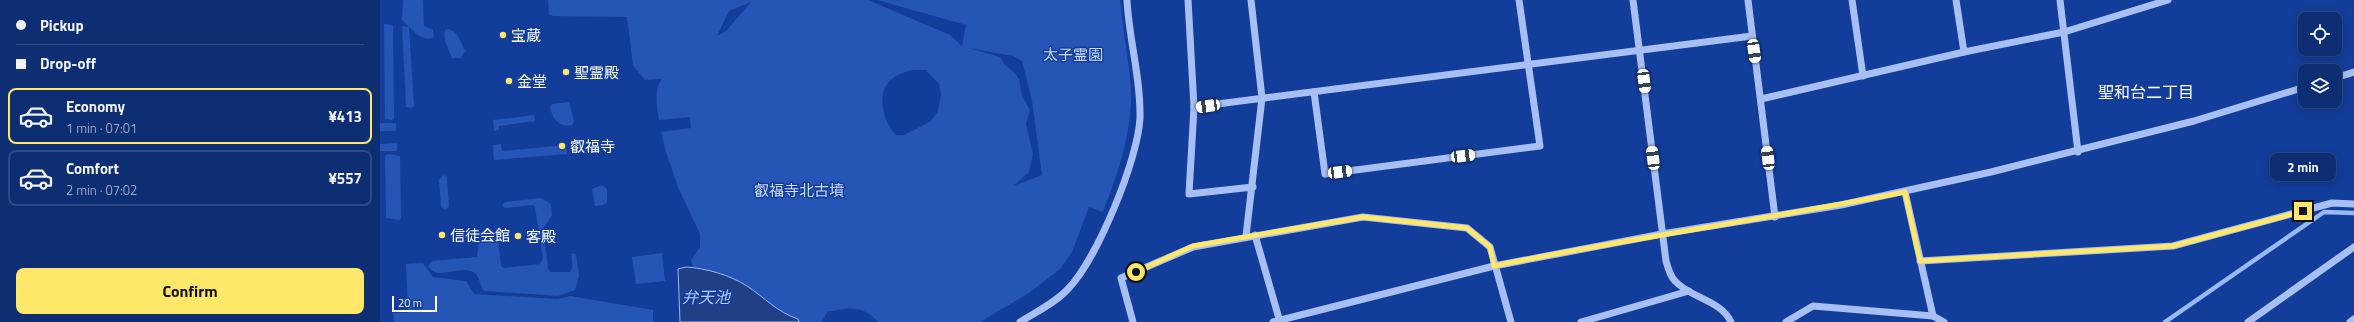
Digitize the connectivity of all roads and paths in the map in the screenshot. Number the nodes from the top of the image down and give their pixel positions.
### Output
1 (1127, 0) edge
2 (1188, 0) edge
3 (1251, 0) edge
4 (1519, 0) edge
5 (1633, 0) edge
6 (1748, 0) edge
7 (1852, 0) edge
8 (1956, 0) edge
9 (2060, 0) edge
10 (2166, 0) edge
11 (2064, 32) junction
12 (1752, 36) junction
13 (1640, 50) junction
14 (1964, 52) junction
15 (1528, 64) junction
16 (2354, 72) edge
17 (1863, 76) junction
18 (2342, 76) edge
19 (2298, 90) edge
20 (1314, 92) junction
21 (1262, 98) junction
22 (1761, 99) junction
23 (1194, 107) junction
24 (2078, 152) junction
25 (1253, 187) junction
26 (1905, 192) junction
27 (2354, 204) edge
28 (1775, 217) junction
29 (1662, 234) junction
30 (1255, 235) junction
31 (1246, 236) junction
32 (2354, 247) edge
33 (1920, 261) junction
34 (1494, 266) junction
35 (1689, 291) junction
36 (1933, 316) junction
37 (2354, 319) edge
38 (1278, 321) edge
39 (1020, 322) edge
40 (1133, 322) edge
41 (1511, 322) edge
42 (1581, 322) edge
43 (1731, 322) edge
44 (1786, 322) edge
45 (1944, 322) edge
46 (2248, 322) edge
47 (2350, 322) edge

1 - 39 street
2 - 23 street
3 - 21 street
4 - 15 street
5 - 13 street
6 - 12 street
7 - 17 street
8 - 14 street
9 - 11 street
10 - 11 street
11 - 14 street
11 - 24 street
12 - 13 street
12 - 22 street
13 - 15 street
13 - 29 street
14 - 17 street
15 - 20 street
15 - 20 street
16 - 18 street
17 - 22 street
19 - 24 street
20 - 21 street
21 - 23 street
21 - 25 street
22 - 28 street
23 - 25 street
24 - 26 street
25 - 31 street
26 - 28 street
26 - 33 street
27 - 33 street
28 - 29 street
29 - 34 street
29 - 35 street
30 - 31 street
30 - 34 street
30 - 38 street
31 - 40 street
32 - 46 street
33 - 36 street
34 - 38 street
34 - 41 street
35 - 42 street
35 - 43 street
36 - 44 street
36 - 45 street
37 - 47 street

